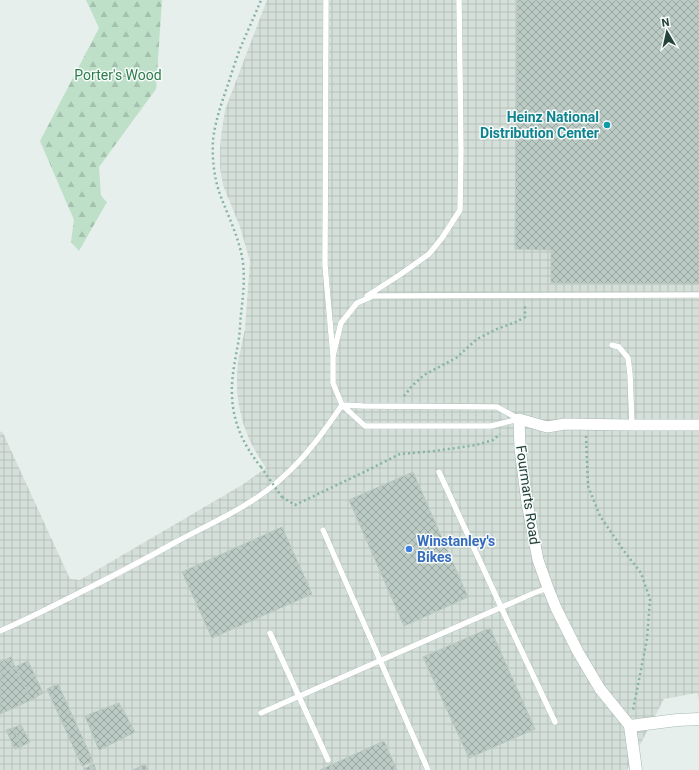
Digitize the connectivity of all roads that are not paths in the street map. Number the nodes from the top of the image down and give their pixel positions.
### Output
1 (326, 0) edge
2 (459, 0) edge
3 (699, 295) edge
4 (357, 303) junction
5 (612, 345) dead end
6 (333, 356) junction
7 (342, 405) junction
8 (519, 419) junction
9 (699, 424) edge
10 (632, 425) junction
11 (439, 472) dead end
12 (323, 530) dead end
13 (548, 588) junction
14 (501, 607) junction
15 (0, 631) edge
16 (270, 633) dead end
17 (380, 660) junction
18 (299, 696) junction
19 (261, 713) dead end
20 (699, 719) edge
21 (555, 722) dead end
22 (630, 726) junction
23 (328, 760) dead end
24 (428, 770) edge
25 (636, 770) edge

1 - 6 lane
2 - 4 lane
3 - 4 lane
4 - 6 lane
5 - 10 lane
6 - 7 lane
7 - 8 lane
7 - 8 lane
7 - 15 lane
8 - 10 street
8 - 13 street, Fourmarts Road
9 - 10 street
11 - 14 lane
12 - 17 lane
13 - 14 lane
13 - 22 street, Fourmarts Road
14 - 17 lane
14 - 21 lane
16 - 18 lane
17 - 18 lane
17 - 24 lane
18 - 19 lane
18 - 23 lane
20 - 22 street
22 - 25 street

